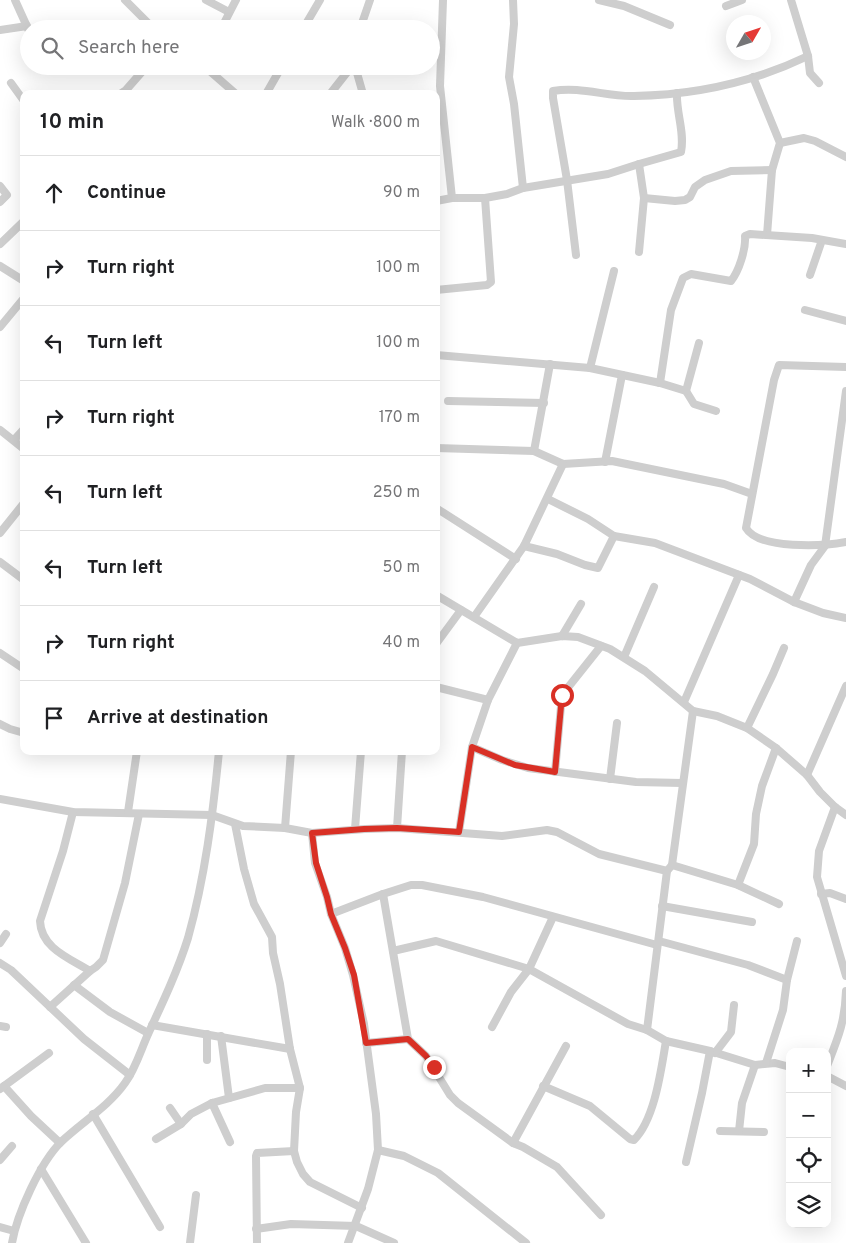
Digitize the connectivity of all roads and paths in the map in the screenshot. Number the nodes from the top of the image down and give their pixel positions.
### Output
1 (15, 0) edge
2 (125, 0) edge
3 (206, 0) edge
4 (236, 0) edge
5 (320, 0) edge
6 (370, 0) edge
7 (443, 0) edge
8 (513, 0) edge
9 (599, 0) edge
10 (742, 0) edge
11 (791, 0) edge
12 (726, 6) dead end
13 (229, 12) junction
14 (24, 20) edge
15 (145, 20) edge
16 (225, 20) edge
17 (308, 20) edge
18 (363, 20) edge
19 (670, 25) dead end
20 (20, 29) edge
21 (0, 30) edge
22 (808, 56) junction
23 (139, 75) edge
24 (214, 75) edge
25 (277, 75) edge
26 (346, 75) edge
27 (356, 75) edge
28 (753, 77) junction
29 (11, 83) dead end
30 (818, 84) dead end
31 (126, 90) edge
32 (231, 90) edge
33 (268, 90) edge
34 (333, 90) edge
35 (362, 90) edge
36 (677, 93) junction
37 (20, 95) edge
38 (780, 143) junction
39 (846, 157) edge
40 (639, 164) junction
41 (772, 170) junction
42 (567, 180) junction
43 (0, 186) edge
44 (523, 188) junction
45 (452, 198) junction
46 (485, 198) junction
47 (644, 198) junction
48 (440, 200) edge
49 (0, 202) edge
50 (20, 225) edge
51 (767, 235) junction
52 (822, 240) junction
53 (0, 244) edge
54 (846, 244) edge
55 (639, 252) dead end
56 (576, 255) dead end
57 (0, 266) edge
58 (614, 271) dead end
59 (810, 276) dead end
60 (20, 278) edge
61 (440, 290) edge
62 (20, 303) edge
63 (805, 310) dead end
64 (846, 321) edge
65 (0, 327) edge
66 (699, 343) dead end
67 (440, 355) edge
68 (550, 364) junction
69 (846, 367) edge
70 (590, 368) junction
71 (622, 375) junction
72 (660, 383) junction
73 (686, 391) junction
74 (846, 391) edge
75 (448, 402) dead end
76 (544, 404) junction
77 (716, 411) dead end
78 (0, 430) edge
79 (20, 433) edge
80 (14, 440) junction
81 (20, 445) edge
82 (440, 448) edge
83 (534, 451) junction
84 (605, 462) junction
85 (564, 464) junction
86 (752, 494) junction
87 (548, 499) junction
88 (20, 509) edge
89 (440, 511) edge
90 (0, 533) edge
91 (614, 536) junction
92 (846, 542) edge
93 (524, 546) junction
94 (825, 546) junction
95 (516, 559) junction
96 (0, 562) edge
97 (739, 575) junction
98 (20, 577) edge
99 (654, 587) dead end
100 (440, 597) edge
101 (794, 602) junction
102 (581, 604) dead end
103 (461, 610) junction
104 (474, 618) junction
105 (846, 618) edge
106 (562, 636) junction
107 (440, 639) edge
108 (517, 643) junction
109 (601, 646) junction
110 (784, 648) dead end
111 (0, 653) edge
112 (624, 657) junction
113 (20, 666) edge
114 (846, 686) edge
115 (440, 688) edge
116 (488, 700) junction
117 (684, 702) junction
118 (692, 711) junction
119 (617, 723) dead end
120 (0, 724) edge
121 (747, 728) junction
122 (20, 733) edge
123 (472, 747) junction
124 (776, 748) junction
125 (136, 755) edge
126 (219, 755) edge
127 (291, 755) edge
128 (361, 755) edge
129 (402, 755) edge
130 (555, 772) junction
131 (807, 775) junction
132 (610, 779) junction
133 (682, 783) junction
134 (0, 801) edge
135 (835, 807) junction
136 (73, 812) junction
137 (128, 812) junction
138 (139, 814) junction
139 (212, 815) junction
140 (846, 815) edge
141 (236, 824) junction
142 (285, 828) junction
143 (397, 828) junction
144 (355, 829) junction
145 (459, 832) junction
146 (312, 833) junction
147 (669, 868) junction
148 (738, 885) junction
149 (383, 894) junction
150 (821, 894) junction
151 (846, 899) edge
152 (779, 904) dead end
153 (662, 906) junction
154 (331, 914) junction
155 (553, 917) junction
156 (752, 922) dead end
157 (6, 934) dead end
158 (797, 941) dead end
159 (0, 943) edge
160 (658, 943) junction
161 (393, 951) junction
162 (0, 963) edge
163 (529, 969) junction
164 (90, 971) junction
165 (846, 976) edge
166 (787, 980) junction
167 (74, 985) junction
168 (846, 991) edge
169 (734, 1006) dead end
170 (50, 1007) junction
171 (152, 1025) junction
172 (492, 1027) dead end
173 (647, 1030) junction
174 (148, 1034) junction
175 (207, 1034) junction
176 (221, 1036) junction
177 (408, 1039) junction
178 (666, 1042) junction
179 (366, 1043) junction
180 (566, 1046) dead end
181 (290, 1049) junction
182 (712, 1052) junction
183 (49, 1053) dead end
184 (831, 1055) edge
185 (207, 1060) dead end
186 (755, 1064) junction
187 (766, 1064) junction
188 (786, 1066) edge
189 (130, 1075) junction
190 (831, 1078) edge
191 (543, 1086) junction
192 (846, 1086) edge
193 (2, 1088) edge
194 (300, 1088) junction
195 (229, 1098) junction
196 (212, 1103) junction
197 (170, 1108) dead end
198 (94, 1114) junction
199 (181, 1124) junction
200 (720, 1131) dead end
201 (739, 1131) junction
202 (764, 1132) dead end
203 (156, 1139) dead end
204 (230, 1142) dead end
205 (60, 1143) junction
206 (513, 1144) junction
207 (12, 1146) dead end
208 (378, 1150) junction
209 (294, 1151) junction
210 (0, 1160) edge
211 (686, 1162) dead end
212 (41, 1169) junction
213 (196, 1196) dead end
214 (362, 1208) junction
215 (601, 1215) dead end
216 (356, 1226) junction
217 (0, 1227) edge
218 (160, 1227) dead end
219 (256, 1229) junction
220 (14, 1231) junction
221 (12, 1243) edge
222 (86, 1243) edge
223 (190, 1243) edge
224 (257, 1243) edge
225 (348, 1243) edge
226 (394, 1243) edge
227 (526, 1243) edge

1 - 14 street
2 - 15 street
3 - 13 street
4 - 13 street
5 - 17 street
6 - 18 street
7 - 45 street
8 - 44 street
9 - 19 street
10 - 12 street
11 - 22 street
13 - 16 street
20 - 21 street
22 - 28 street
22 - 30 street
23 - 31 street
24 - 32 street
25 - 33 street
26 - 34 street
27 - 35 street
28 - 36 street
28 - 38 street
29 - 37 street
36 - 40 street
36 - 42 street
38 - 39 street
38 - 41 street
40 - 42 street
40 - 47 street
41 - 47 street
41 - 51 street
42 - 44 street
42 - 56 street
43 - 49 street
44 - 46 street
45 - 46 street
45 - 48 street
46 - 61 street
47 - 55 street
50 - 53 street
51 - 52 street
51 - 72 street
52 - 54 street
52 - 59 street
57 - 60 street
58 - 70 street
62 - 65 street
63 - 64 street
66 - 73 street
67 - 68 street
68 - 70 street
68 - 76 street
69 - 86 street
70 - 71 street
71 - 72 street
71 - 84 street
72 - 73 street
73 - 77 street
74 - 94 street
75 - 76 street
76 - 83 street
78 - 80 street
79 - 80 street
80 - 81 street
82 - 83 street
83 - 85 street
84 - 85 street
84 - 86 street
85 - 87 street
86 - 94 street
87 - 91 street
87 - 93 street
88 - 90 street
89 - 95 street
91 - 93 street
91 - 97 street
92 - 94 street
93 - 95 street
94 - 101 street
95 - 104 street
96 - 98 street
97 - 101 street
97 - 117 street
99 - 112 street
100 - 103 street
101 - 105 street
102 - 106 street
103 - 104 street
103 - 107 street
104 - 108 street
106 - 108 street
106 - 109 street
108 - 116 street
109 - 112 street
109 - 130 street
110 - 121 street
111 - 113 street
112 - 117 street
114 - 131 street
115 - 116 street
116 - 123 street
117 - 118 street
118 - 121 street
118 - 133 street
119 - 132 street
120 - 122 street
121 - 124 street
123 - 130 street
123 - 145 street
124 - 131 street
124 - 148 street
125 - 137 street
126 - 139 street
127 - 142 street
128 - 144 street
129 - 143 street
130 - 132 street
131 - 135 street
132 - 133 street
133 - 147 street
134 - 136 street
135 - 140 street
135 - 150 street
136 - 137 street
136 - 164 street
137 - 138 street
138 - 139 street
138 - 164 street
139 - 141 street
139 - 171 street
141 - 142 street
141 - 181 street
142 - 146 street
143 - 144 street
143 - 145 street
144 - 146 street
145 - 147 street
146 - 154 street
147 - 148 street
147 - 153 street
148 - 152 street
149 - 154 street
149 - 155 street
149 - 161 street
150 - 151 street
150 - 165 street
153 - 156 street
153 - 160 street
154 - 179 street
155 - 160 street
155 - 163 street
157 - 159 street
158 - 166 street
160 - 166 street
160 - 173 street
161 - 163 street
161 - 177 street
162 - 170 street
163 - 172 street
163 - 173 street
164 - 167 street
166 - 187 street
167 - 170 street
167 - 174 street
168 - 184 street
169 - 182 street
170 - 189 street
171 - 174 street
171 - 175 street
173 - 178 street
174 - 189 street
175 - 176 street
175 - 185 street
176 - 181 street
176 - 195 street
177 - 179 street
177 - 206 street
178 - 182 street
178 - 191 street
179 - 208 street
180 - 191 street
181 - 194 street
182 - 186 street
182 - 211 street
183 - 193 street
186 - 187 street
186 - 201 street
187 - 188 street
189 - 198 street
190 - 192 street
191 - 206 street
193 - 205 street
194 - 195 street
194 - 209 street
195 - 196 street
196 - 199 street
196 - 204 street
197 - 199 street
198 - 205 street
198 - 218 street
199 - 203 street
200 - 201 street
201 - 202 street
205 - 212 street
206 - 215 street
207 - 210 street
208 - 214 street
208 - 227 street
209 - 214 street
209 - 219 street
212 - 220 street
212 - 222 street
213 - 223 street
214 - 216 street
216 - 219 street
216 - 225 street
216 - 226 street
217 - 220 street
219 - 224 street
220 - 221 street

